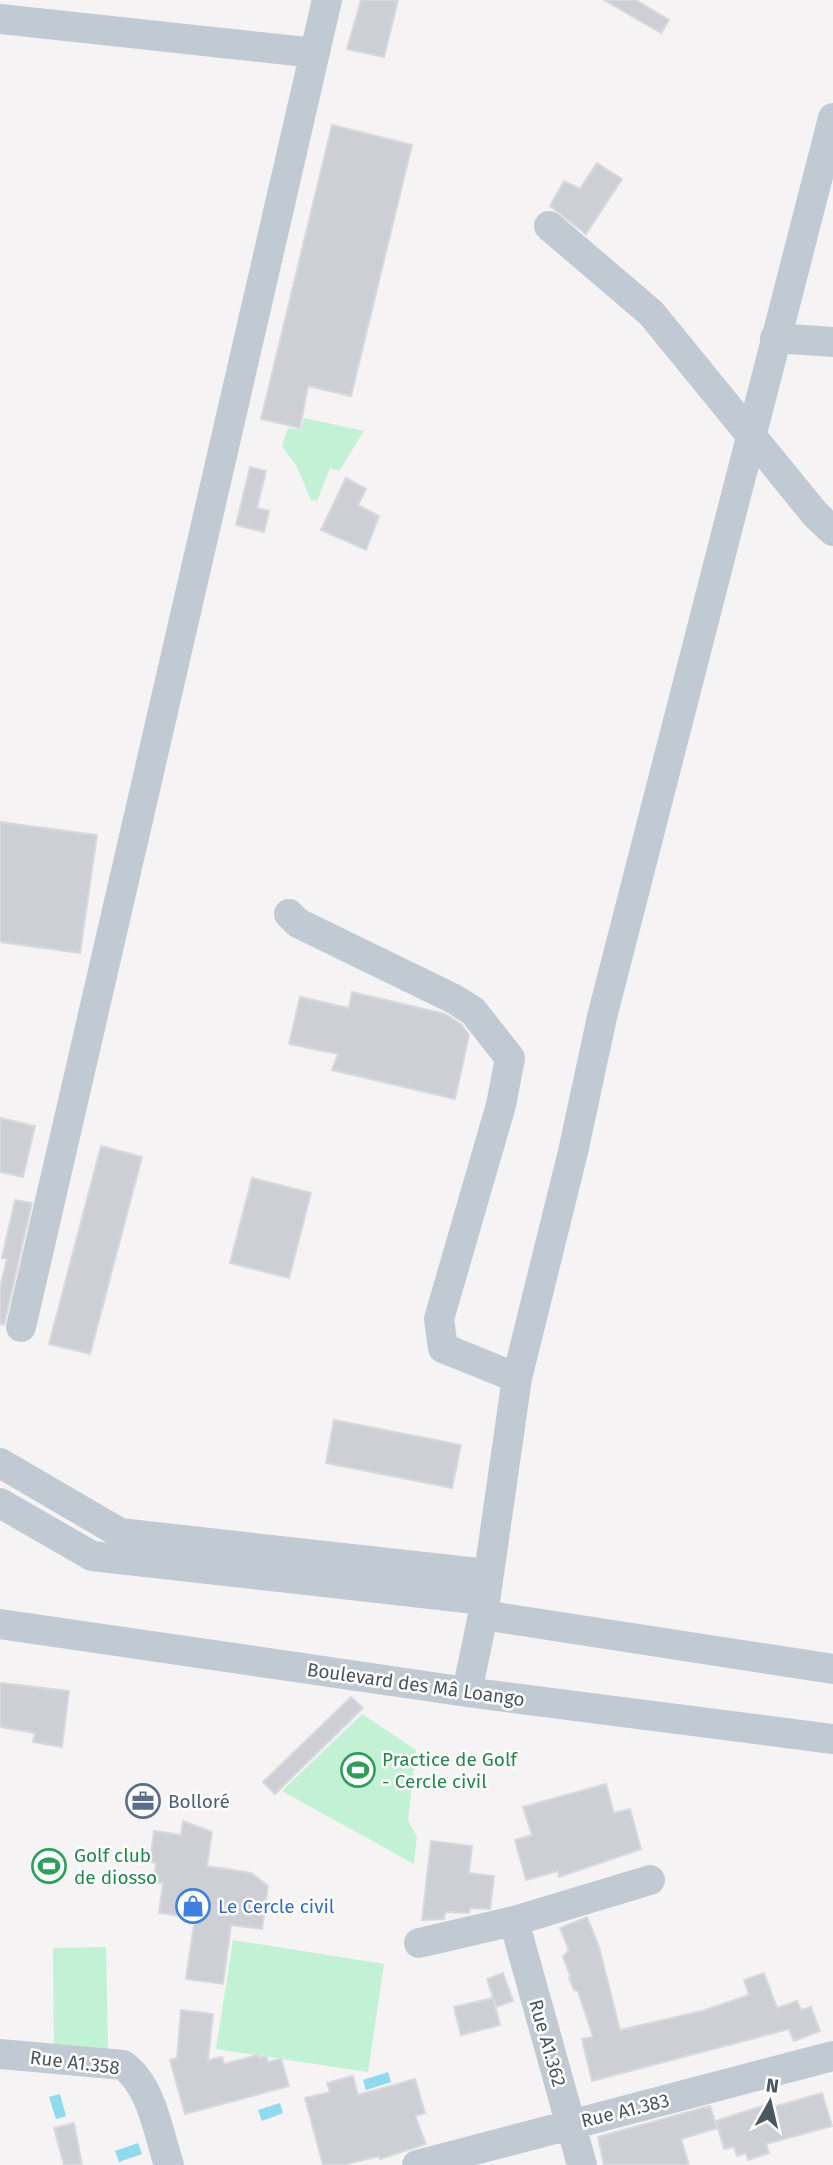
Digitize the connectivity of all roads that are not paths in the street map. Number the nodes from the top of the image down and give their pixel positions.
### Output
1 (327, 0) edge
2 (0, 19) edge
3 (315, 53) junction
4 (833, 118) edge
5 (549, 226) dead end
6 (775, 338) junction
7 (833, 342) edge
8 (750, 434) junction
9 (833, 531) edge
10 (289, 914) dead end
11 (21, 1327) dead end
12 (517, 1378) junction
13 (0, 1464) edge
14 (0, 1503) edge
15 (484, 1596) junction
16 (0, 1624) edge
17 (833, 1669) edge
18 (467, 1692) junction
19 (833, 1739) edge
20 (650, 1880) dead end
21 (514, 1921) junction
22 (419, 1943) dead end
23 (0, 2054) edge
24 (833, 2056) edge
25 (571, 2124) junction
26 (169, 2165) edge
27 (417, 2165) edge
28 (582, 2165) edge

1 - 3 street
2 - 3 street
3 - 11 street
4 - 6 street
5 - 8 street
6 - 7 street
6 - 8 street
8 - 9 street
8 - 12 street
10 - 12 street
12 - 15 street
13 - 15 street
14 - 15 street
15 - 17 street
15 - 18 street
16 - 18 street, Boulevard des Mâ Loango
18 - 19 street, Boulevard des Mâ Loango
20 - 21 street
21 - 22 street
21 - 25 street, Rue A1.362
23 - 26 street, Rue A1.358
24 - 25 street, Rue A1.383
25 - 27 street, Rue A1.383
25 - 28 street, Rue A1.362

